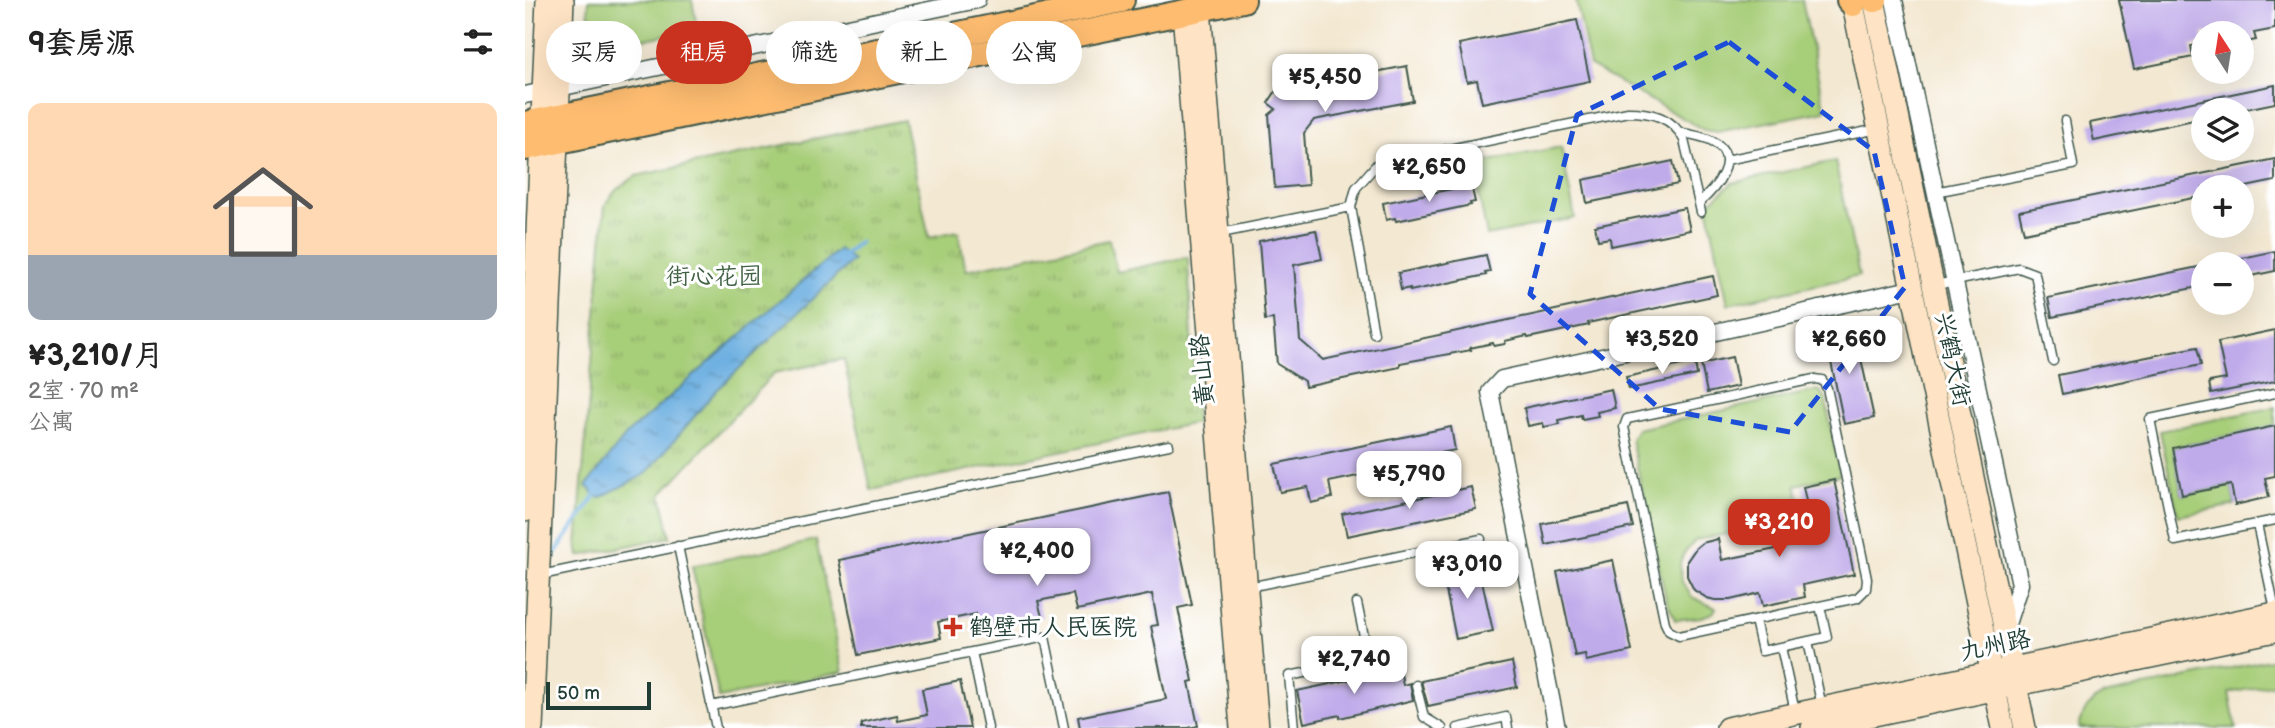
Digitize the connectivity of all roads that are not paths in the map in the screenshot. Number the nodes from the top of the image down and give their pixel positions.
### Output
1 (547, 0) edge
2 (563, 0) edge
3 (977, 0) edge
4 (1122, 0) edge
5 (1243, 0) edge
6 (1894, 0) edge
7 (1863, 1) edge
8 (1192, 11) junction
9 (542, 91) edge
10 (2065, 121) dead end
11 (1878, 129) junction
12 (1680, 132) junction
13 (541, 133) edge
14 (1726, 160) junction
15 (1935, 192) junction
16 (1351, 207) junction
17 (1218, 233) junction
18 (1955, 281) junction
19 (1933, 286) junction
20 (1912, 289) junction
21 (1374, 333) dead end
22 (2053, 361) dead end
23 (2275, 393) edge
24 (1169, 445) dead end
25 (525, 511) edge
26 (2275, 520) edge
27 (2257, 524) junction
28 (1481, 539) dead end
29 (678, 546) junction
30 (538, 575) junction
31 (1246, 588) junction
32 (1357, 603) dead end
33 (1820, 606) junction
34 (2275, 612) edge
35 (1755, 620) junction
36 (2275, 631) edge
37 (2005, 633) junction
38 (1808, 641) junction
39 (1781, 647) junction
40 (972, 652) junction
41 (2003, 679) junction
42 (1416, 685) dead end
43 (711, 706) junction
44 (1822, 708) junction
45 (1795, 714) junction
46 (532, 728) edge
47 (716, 728) edge
48 (988, 728) edge
49 (1064, 728) edge
50 (1241, 728) edge
51 (1258, 728) edge
52 (1294, 728) edge
53 (1442, 728) edge
54 (1458, 728) edge
55 (1508, 728) edge
56 (1557, 728) edge
57 (1727, 728) edge
58 (1812, 728) edge
59 (2003, 728) edge
60 (2025, 728) edge

1 - 9 street
2 - 9 street
3 - 9 street
4 - 13 main road
5 - 8 main road
6 - 15 street
7 - 11 street, 兴鹤大街
7 - 19 street, 兴鹤大街
8 - 13 main road
8 - 17 street, 黄山路
8 - 50 street, 黄山路
9 - 13 street
10 - 15 lane
11 - 14 lane
11 - 20 street, 兴鹤大街
12 - 14 lane
12 - 14 lane
12 - 16 lane
13 - 25 street
13 - 30 street
15 - 18 street
16 - 17 lane
16 - 21 lane
17 - 31 street, 黄山路
18 - 19 lane
18 - 22 lane
18 - 37 street
19 - 37 street, 兴鹤大街
20 - 41 street, 兴鹤大街
20 - 56 street
23 - 27 lane
24 - 29 lane
26 - 27 lane
27 - 34 lane
28 - 31 lane
29 - 30 lane
29 - 43 lane
30 - 46 street
31 - 51 street, 黄山路
32 - 52 lane
33 - 35 lane
33 - 35 lane
33 - 38 lane
34 - 41 street, 九州路
35 - 39 lane
36 - 41 street, 九州路
37 - 41 street, 兴鹤大街
38 - 39 lane
38 - 44 lane
39 - 45 lane
40 - 43 lane
40 - 48 lane
40 - 49 lane
41 - 44 street, 九州路
41 - 58 street, 九州路
41 - 59 street, 兴鹤大街
41 - 60 street, 兴鹤大街
42 - 53 lane
43 - 47 lane
44 - 45 street, 九州路
45 - 57 street, 九州路
54 - 55 lane

